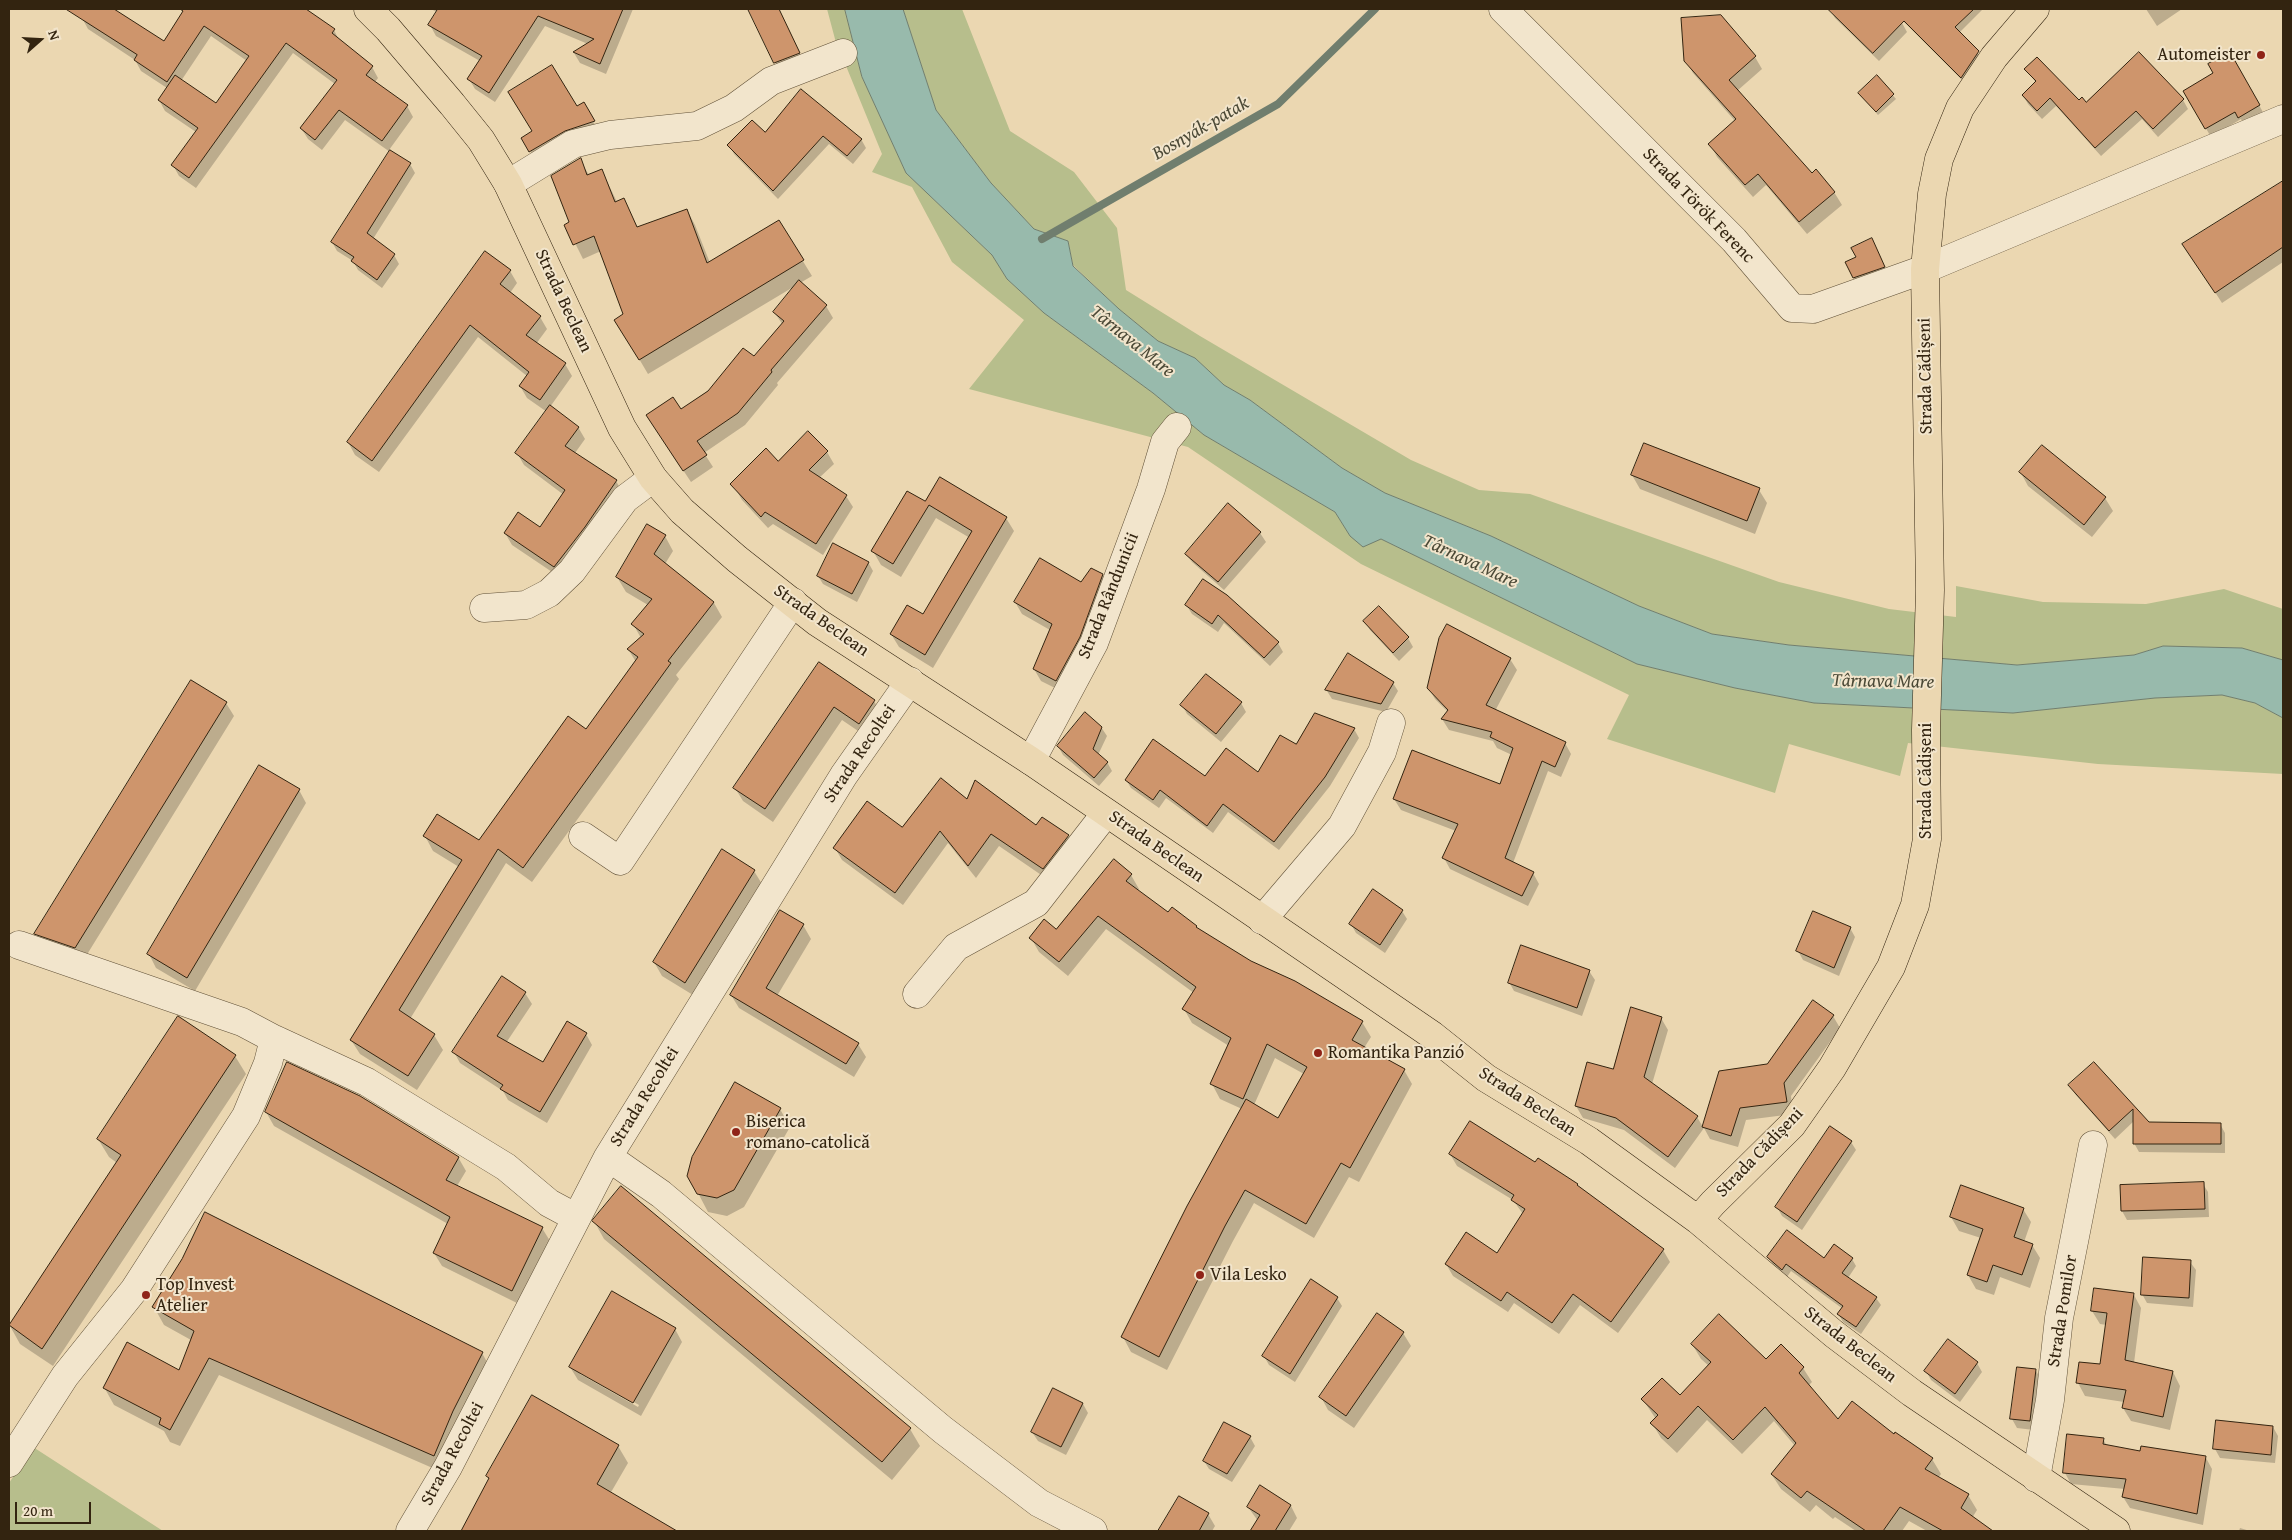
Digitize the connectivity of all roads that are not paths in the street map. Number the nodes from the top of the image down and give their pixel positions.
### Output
1 (368, 9) edge
2 (1503, 9) edge
3 (2035, 9) edge
4 (843, 53) dead end
5 (2283, 120) edge
6 (508, 184) junction
7 (1925, 269) junction
8 (1177, 427) dead end
9 (653, 478) junction
10 (793, 602) junction
11 (484, 608) dead end
12 (910, 681) junction
13 (1391, 722) dead end
14 (1030, 761) junction
15 (1106, 812) junction
16 (583, 836) dead end
17 (1262, 920) junction
18 (19, 945) dead end
19 (917, 994) dead end
20 (274, 1039) junction
21 (2093, 1145) dead end
22 (608, 1157) junction
23 (575, 1217) junction
24 (1698, 1220) junction
25 (9, 1462) edge
26 (2036, 1478) junction
27 (410, 1531) edge
28 (1093, 1531) edge
29 (2116, 1531) edge

1 - 6 main road, Strada Beclean
2 - 7 street, Strada Török Ferenc
3 - 7 main road, Strada Cădișeni
4 - 6 street
5 - 7 street
6 - 9 main road, Strada Beclean
7 - 24 main road, Strada Cădișeni
8 - 14 street, Strada Rândunicii
9 - 10 main road, Strada Beclean
9 - 11 street
10 - 12 main road, Strada Beclean
10 - 16 street
12 - 14 main road, Strada Beclean
12 - 22 street, Strada Recoltei
13 - 17 street
14 - 15 main road, Strada Beclean
15 - 17 main road, Strada Beclean
15 - 19 street
17 - 24 main road, Strada Beclean
18 - 20 street
20 - 23 street
20 - 25 street
21 - 26 street, Strada Pomilor
22 - 23 street, Strada Recoltei
22 - 28 street
23 - 27 street, Strada Recoltei
24 - 26 main road, Strada Beclean
26 - 29 main road, Strada Beclean

